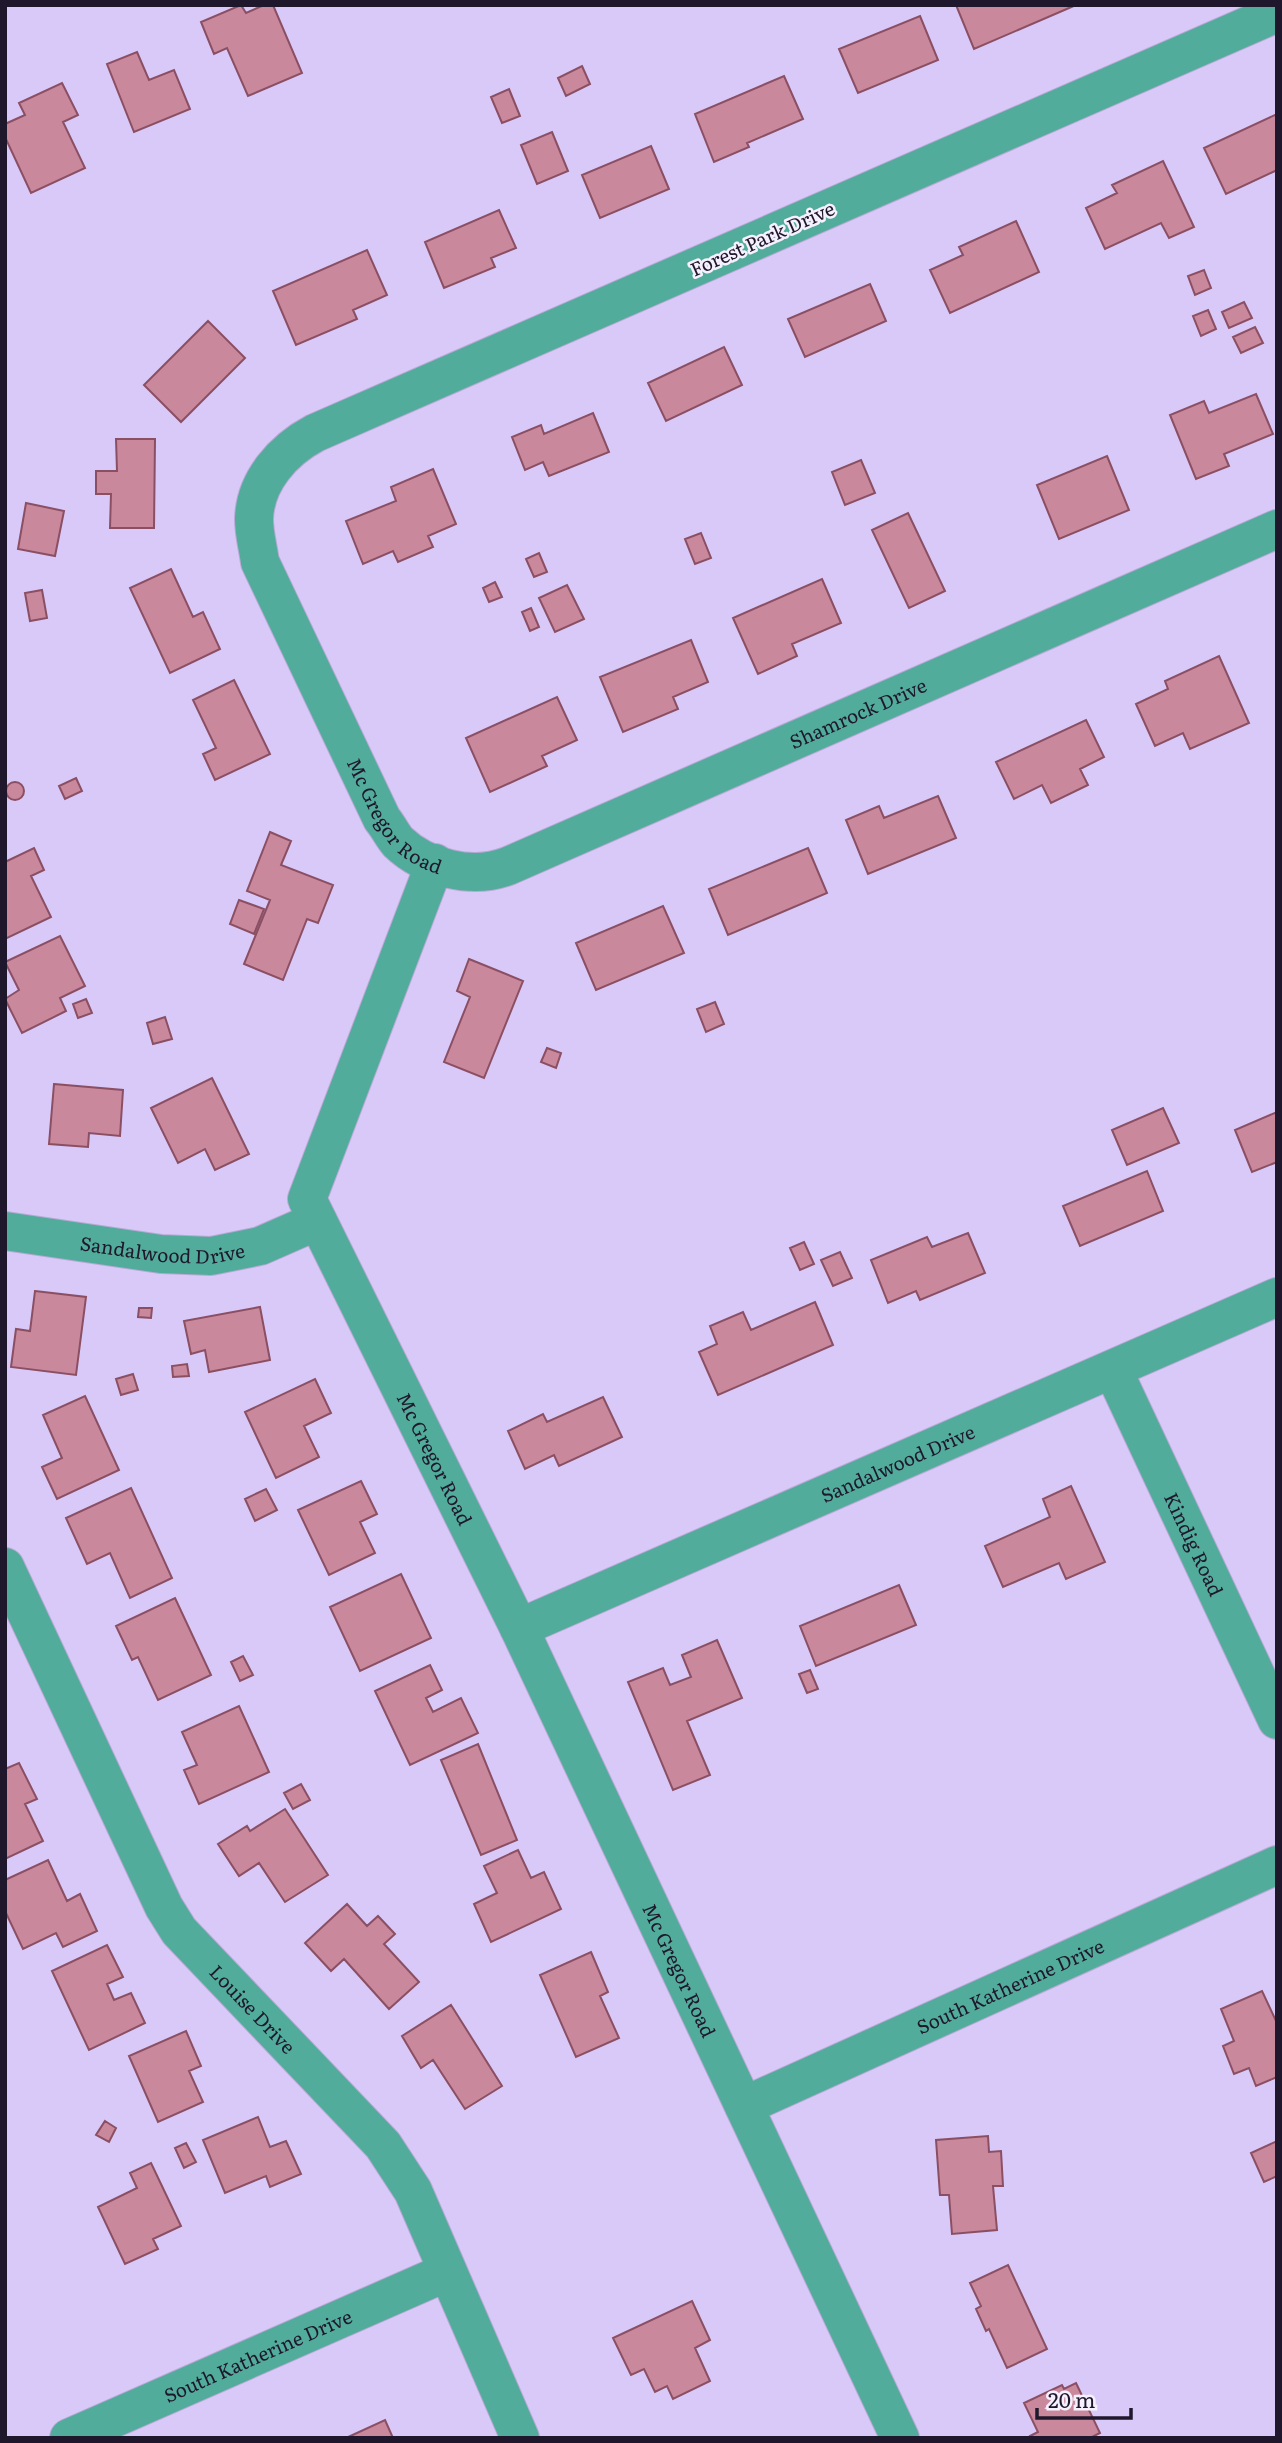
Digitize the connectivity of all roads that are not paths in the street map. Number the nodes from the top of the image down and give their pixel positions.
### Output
1 (1277, 13) edge
2 (263, 485) joint
3 (1277, 529) edge
4 (435, 863) junction
5 (317, 1221) junction
6 (5, 1231) edge
7 (1277, 1297) edge
8 (1113, 1370) junction
9 (5, 1567) edge
10 (519, 1628) junction
11 (1277, 1720) edge
12 (1277, 1865) edge
13 (744, 2106) junction
14 (447, 2272) junction
15 (69, 2438) edge
16 (520, 2438) edge
17 (900, 2438) edge

1 - 2 street, Forest Park Drive
2 - 4 street, Mc Gregor Road
3 - 4 street, Shamrock Drive
4 - 5 street, Mc Gregor Road
5 - 6 street, Sandalwood Drive
5 - 10 street, Mc Gregor Road
7 - 8 street, Sandalwood Drive
8 - 10 street, Sandalwood Drive
8 - 11 street, Kindig Road
9 - 14 street, Louise Drive
10 - 13 street, Mc Gregor Road
12 - 13 street, South Katherine Drive
13 - 17 street, Mc Gregor Road
14 - 15 street, South Katherine Drive
14 - 16 street, Louise Drive

